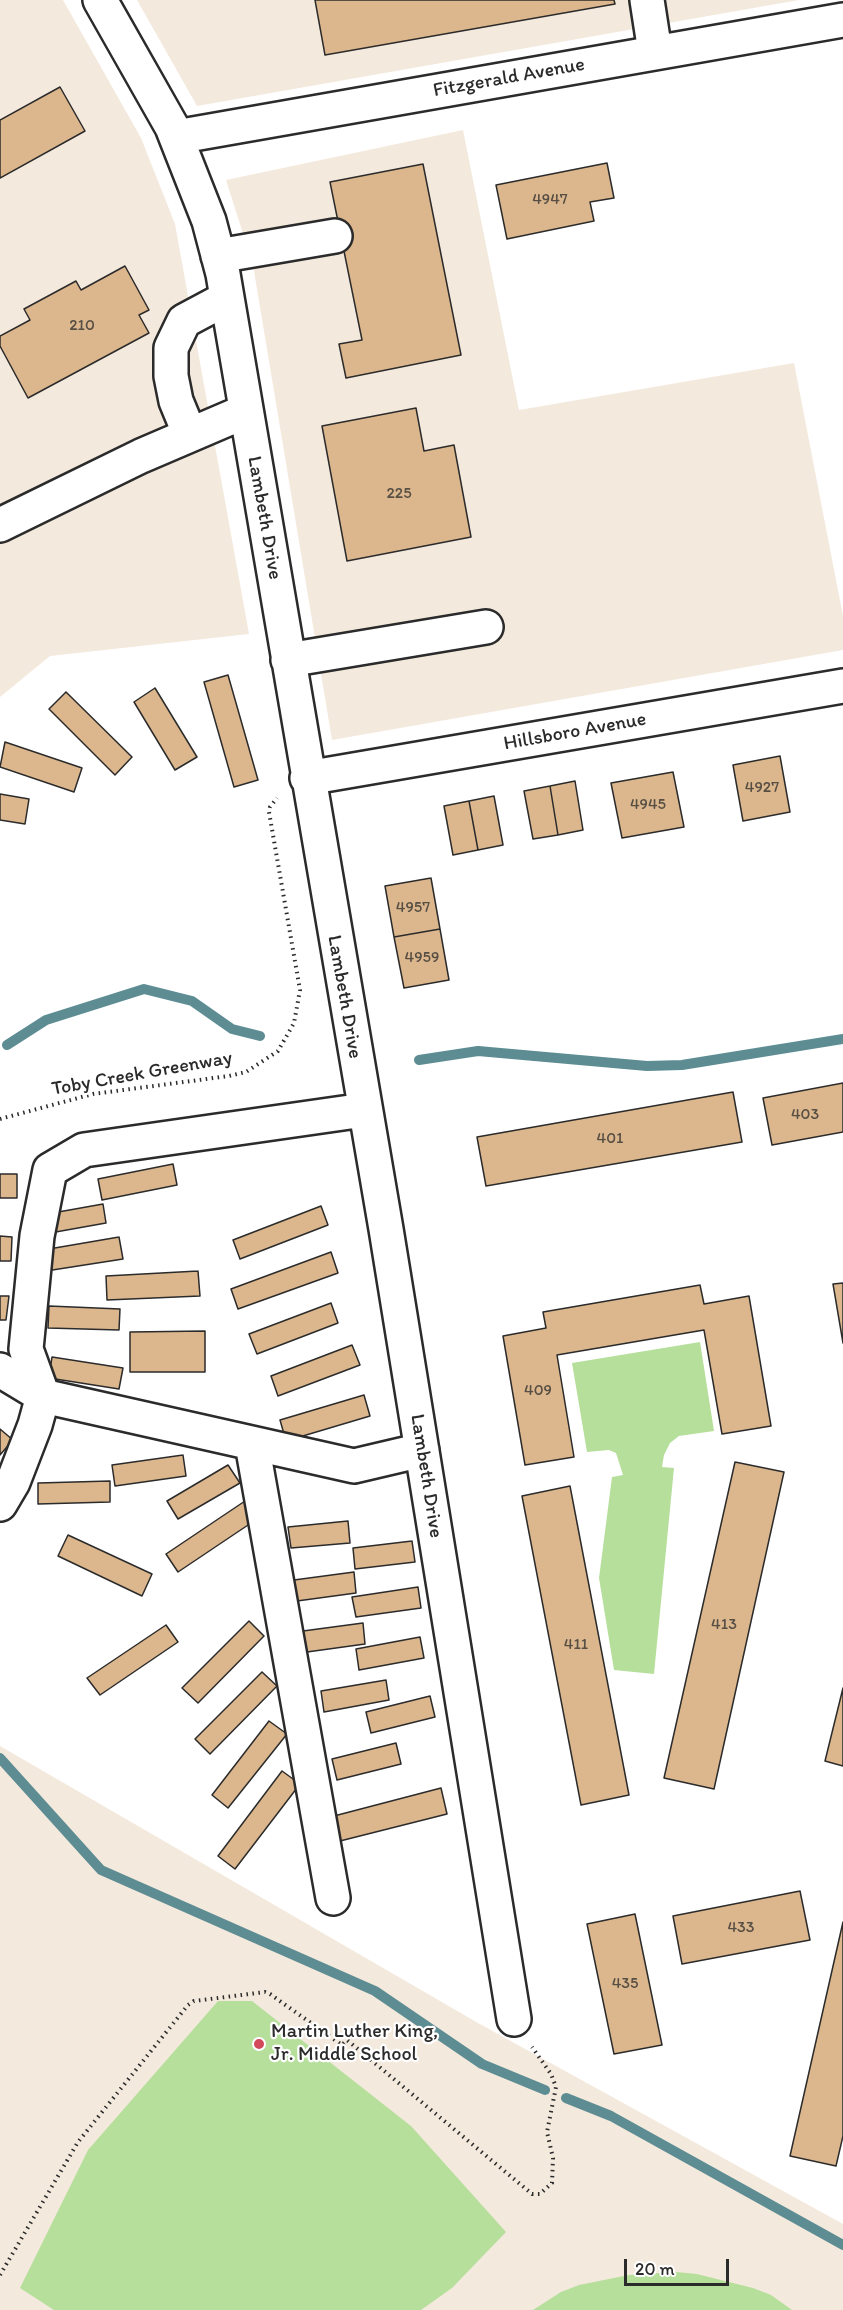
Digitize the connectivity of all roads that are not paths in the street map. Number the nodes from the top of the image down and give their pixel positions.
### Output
1 (100, 0) edge
2 (647, 0) edge
3 (843, 20) edge
4 (655, 52) junction
5 (176, 137) junction
6 (335, 236) dead end
7 (218, 256) junction
8 (227, 298) junction
9 (246, 411) junction
10 (190, 435) junction
11 (0, 525) edge
12 (486, 627) dead end
13 (288, 660) junction
14 (843, 686) edge
15 (292, 783) junction
16 (363, 1104) junction
17 (0, 1370) edge
18 (43, 1396) junction
19 (252, 1444) junction
20 (422, 1450) junction
21 (0, 1504) edge
22 (333, 1898) dead end
23 (514, 2019) road end

1 - 5 street, Lambeth Drive
2 - 4 street
3 - 4 street, Fitzgerald Avenue
4 - 5 street, Fitzgerald Avenue
5 - 7 street, Lambeth Drive
6 - 7 street
7 - 8 street, Lambeth Drive
8 - 9 street, Lambeth Drive
8 - 10 street
9 - 10 street
9 - 13 street, Lambeth Drive
10 - 11 street
12 - 13 street
13 - 15 street, Lambeth Drive
14 - 15 street, Hillsboro Avenue
15 - 16 street, Lambeth Drive
16 - 18 street
16 - 20 street, Lambeth Drive
17 - 18 street
18 - 19 street
18 - 21 street
19 - 20 street
19 - 22 street
20 - 23 street, Lambeth Drive

